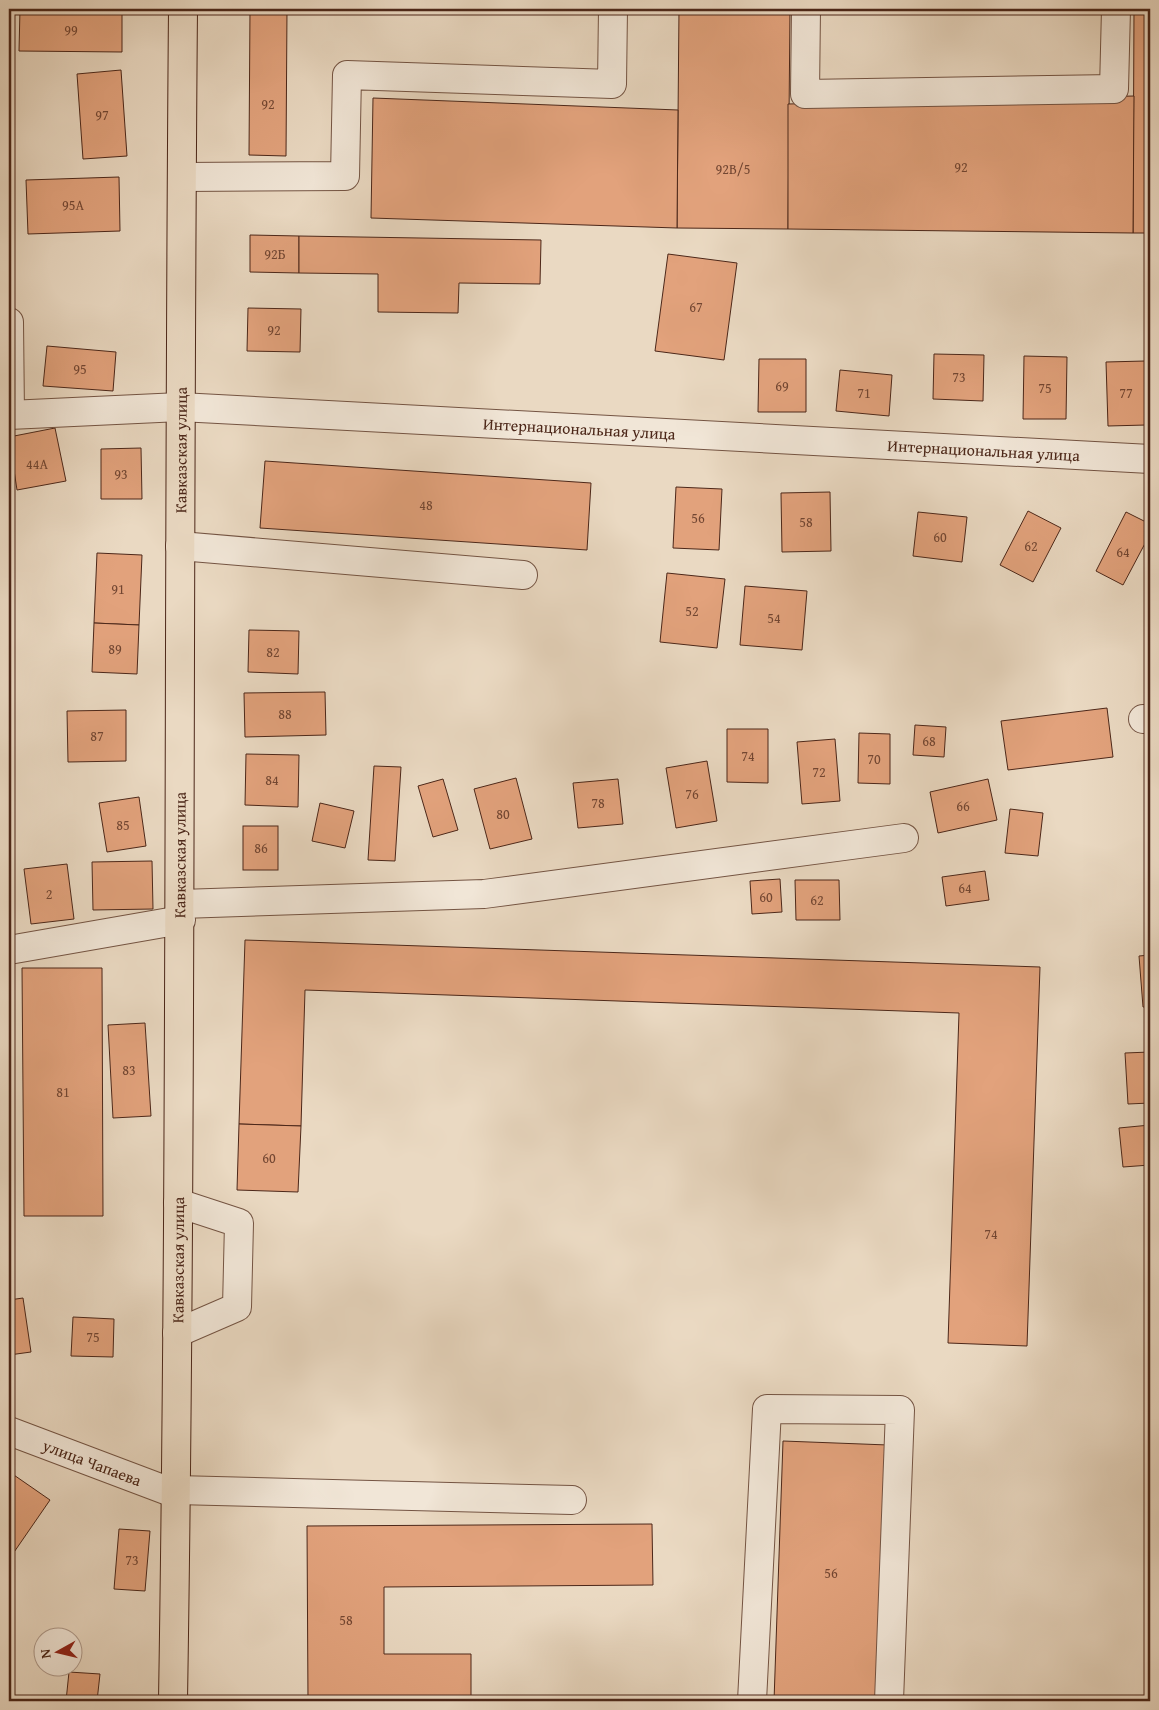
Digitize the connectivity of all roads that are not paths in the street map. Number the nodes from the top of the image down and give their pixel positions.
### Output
1 (183, 9) edge
2 (613, 9) edge
3 (806, 9) edge
4 (1116, 9) edge
5 (182, 177) junction
6 (9, 322) edge
7 (180, 407) junction
8 (9, 415) edge
9 (1150, 458) edge
10 (180, 546) junction
11 (523, 575) dead end
12 (904, 838) dead end
13 (181, 912) junction
14 (9, 950) edge
15 (178, 1203) junction
16 (177, 1333) junction
17 (9, 1431) edge
18 (176, 1492) junction
19 (572, 1500) dead end
20 (173, 1701) edge
21 (752, 1701) edge
22 (889, 1701) edge

1 - 5 main road, Кавказская улица
2 - 5 street
3 - 4 street
5 - 7 main road, Кавказская улица
6 - 8 street
7 - 8 street, Интернациональная улица
7 - 9 street, Интернациональная улица
7 - 10 main road, Кавказская улица
10 - 11 street
10 - 13 main road, Кавказская улица
12 - 13 street
13 - 14 street
13 - 15 main road, Кавказская улица
15 - 16 main road, Кавказская улица
15 - 16 street
16 - 18 main road, Кавказская улица
17 - 18 street, улица Чапаева
18 - 19 street, улица Чапаева
18 - 20 main road, Кавказская улица
21 - 22 street

